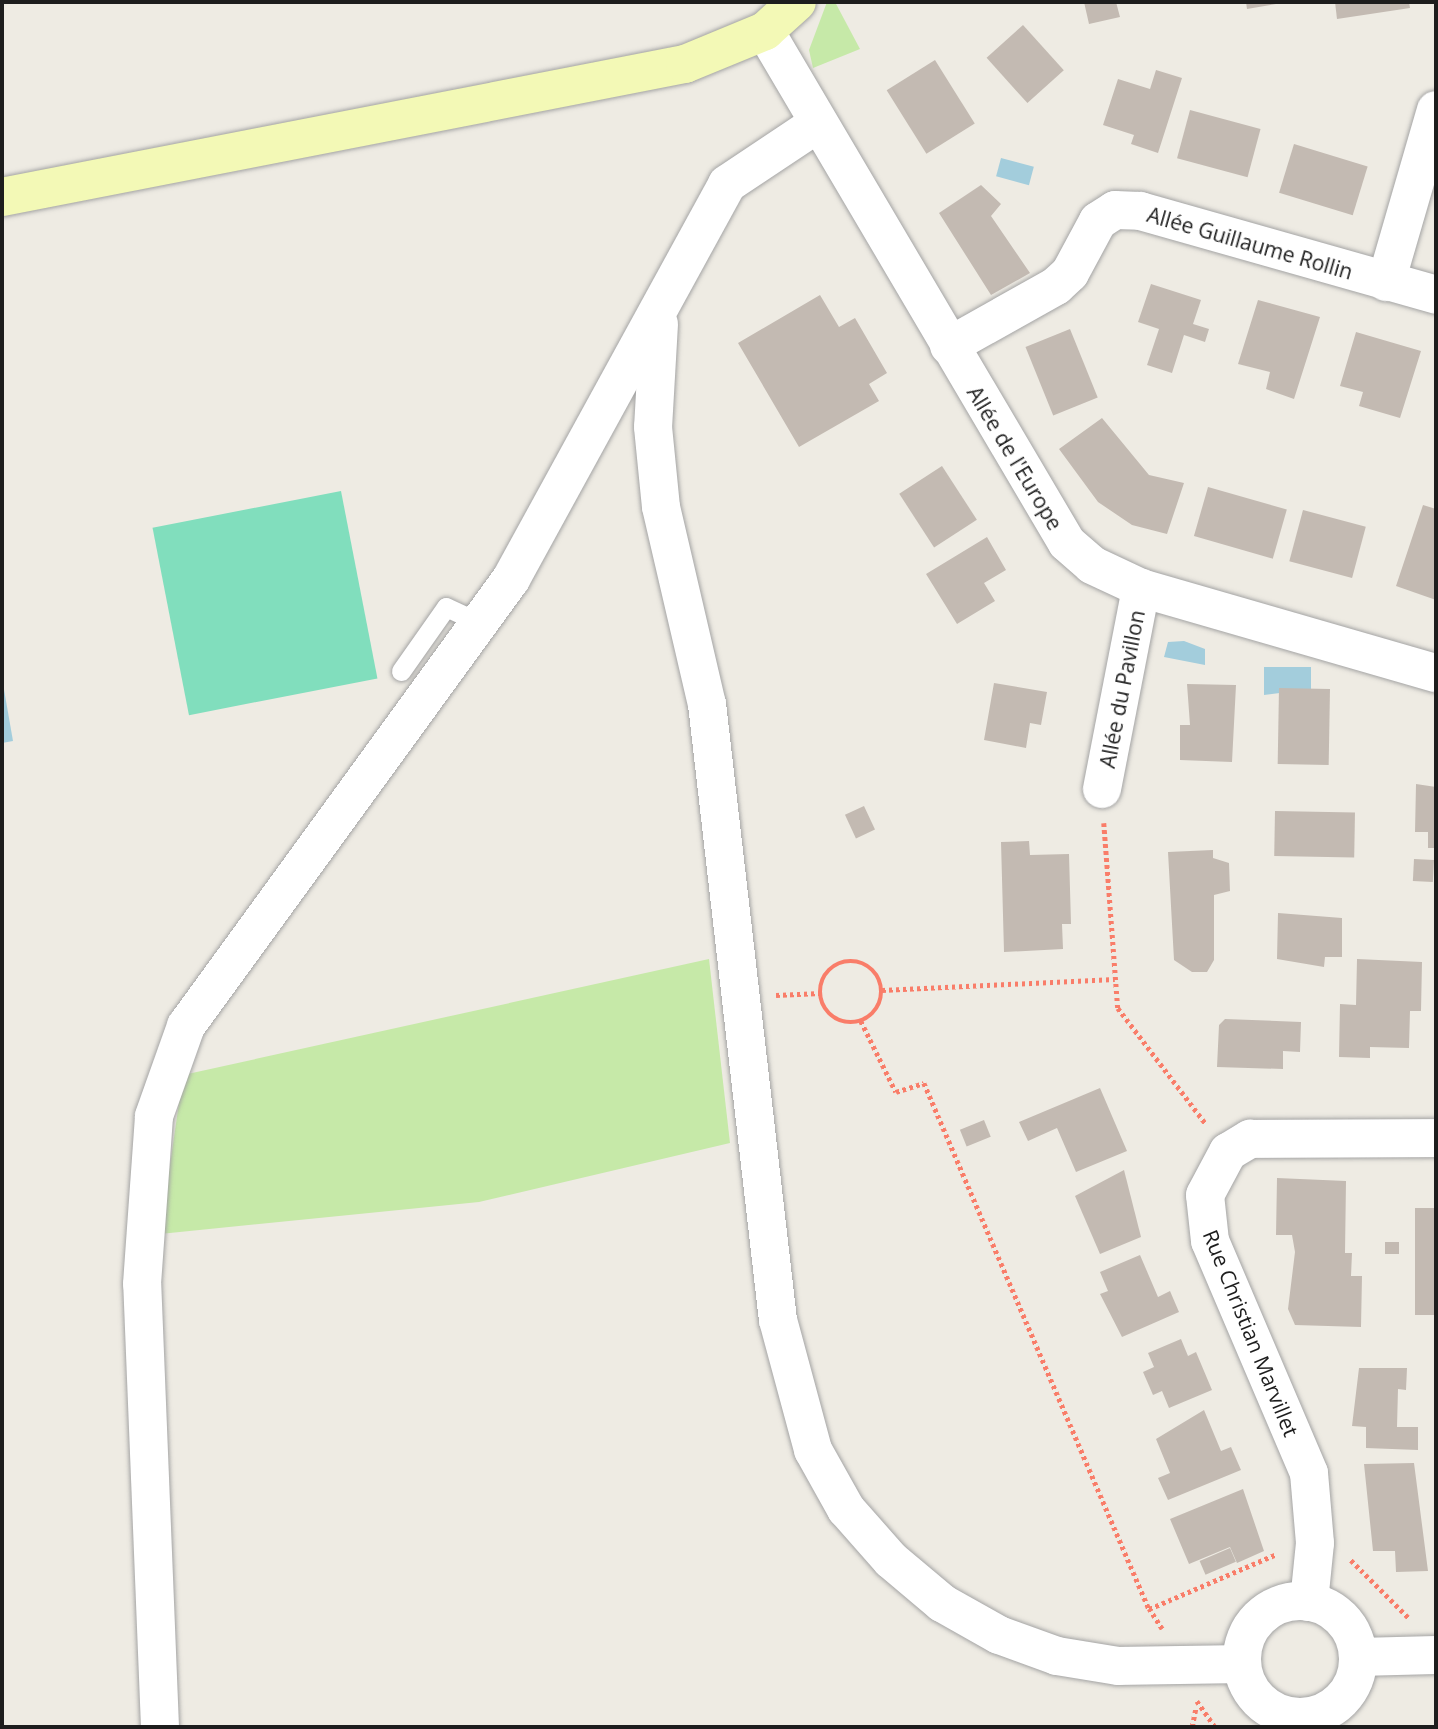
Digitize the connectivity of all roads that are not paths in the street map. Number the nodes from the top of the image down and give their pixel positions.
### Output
1 (797, 2) edge
2 (765, 31) junction
3 (1436, 110) edge
4 (817, 124) junction
5 (2, 197) edge
6 (1386, 282) junction
7 (1436, 295) edge
8 (661, 308) junction
9 (949, 346) junction
10 (1141, 588) junction
11 (480, 623) junction
12 (401, 671) dead end
13 (1436, 673) edge
14 (1102, 789) road end
15 (1436, 1138) edge
16 (1309, 1602) junction
17 (1436, 1655) edge
18 (1358, 1657) junction
19 (1242, 1664) junction
20 (1346, 1716) edge
21 (160, 1727) edge

1 - 2 main road
2 - 4 street, Allée de l'Europe
2 - 5 main road
3 - 6 street
4 - 8 street
4 - 9 street, Allée de l'Europe
6 - 7 street, Allée Guillaume Rollin
6 - 9 street, Allée Guillaume Rollin
8 - 11 street
8 - 19 street
9 - 10 street, Allée de l'Europe
10 - 13 street, Allée de l'Europe
10 - 14 street, Allée du Pavillon
11 - 12 lane
11 - 21 street
15 - 16 street, Rue Christian Marvillet
16 - 18 street
16 - 19 street
17 - 18 street
18 - 20 street
19 - 20 street

